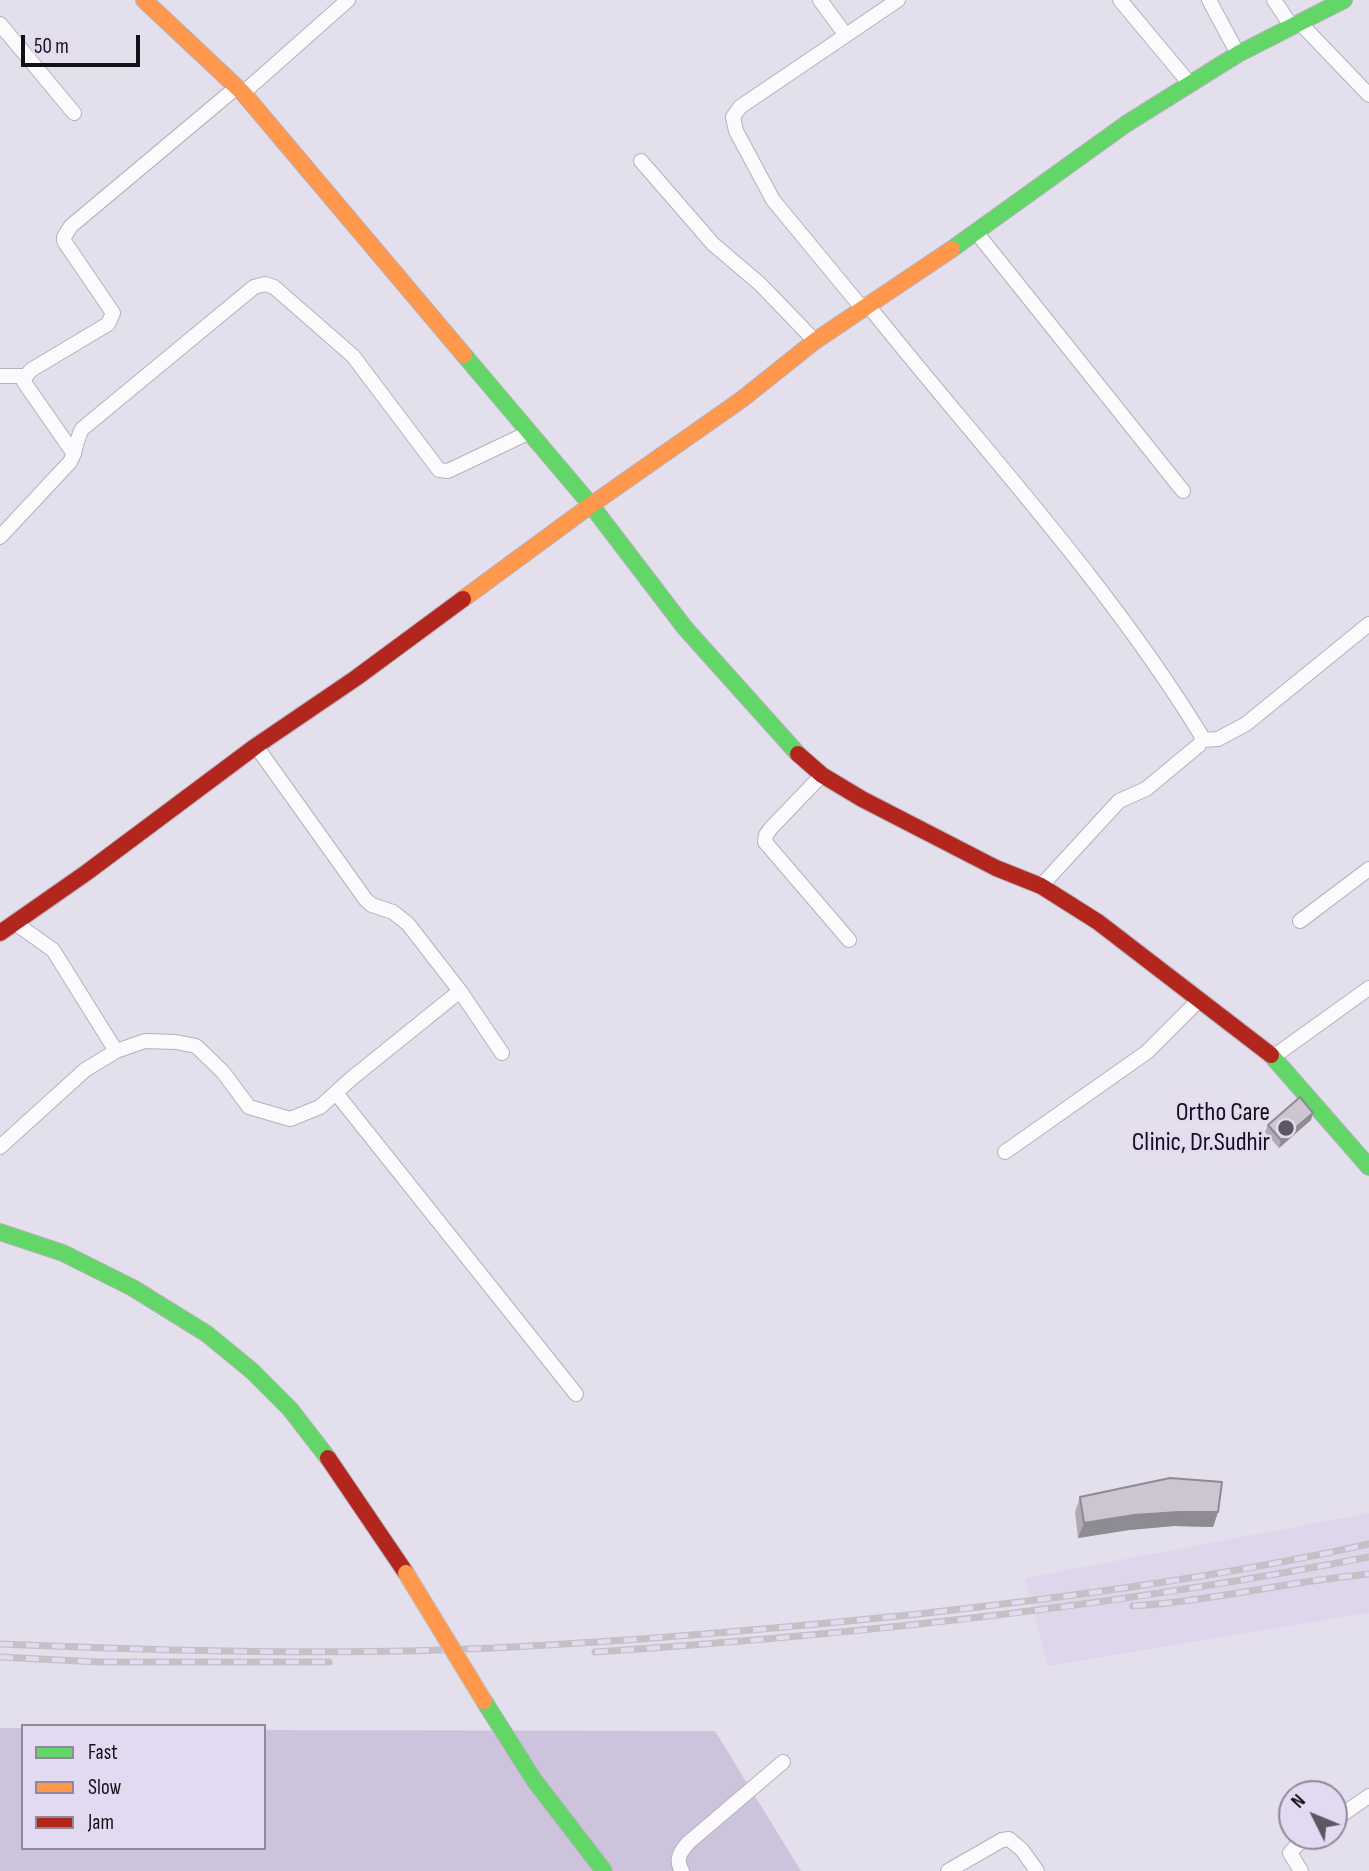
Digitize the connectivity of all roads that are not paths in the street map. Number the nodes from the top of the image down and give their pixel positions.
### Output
1 (144, 0) edge
2 (348, 0) edge
3 (820, 0) edge
4 (898, 0) edge
5 (1120, 0) edge
6 (1209, 0) edge
7 (1274, 0) edge
8 (1344, 0) edge
9 (0, 24) edge
10 (1296, 25) junction
11 (845, 34) junction
12 (1238, 54) junction
13 (1190, 84) junction
14 (240, 90) junction
15 (1369, 95) edge
16 (74, 113) dead end
17 (641, 161) dead end
18 (975, 232) junction
19 (865, 306) junction
20 (815, 341) junction
21 (0, 376) edge
22 (26, 376) junction
23 (530, 432) junction
24 (74, 454) junction
25 (1183, 491) dead end
26 (591, 505) junction
27 (2, 532) edge
28 (1369, 624) edge
29 (1202, 740) junction
30 (256, 746) junction
31 (822, 775) junction
32 (1369, 869) edge
33 (1041, 886) junction
34 (1300, 921) dead end
35 (15, 923) junction
36 (0, 933) edge
37 (849, 940) dead end
38 (1369, 988) edge
39 (460, 991) junction
40 (1198, 1000) junction
41 (116, 1051) junction
42 (502, 1053) dead end
43 (1273, 1058) junction
44 (336, 1093) junction
45 (0, 1147) edge
46 (1005, 1152) dead end
47 (1369, 1167) edge
48 (0, 1232) edge
49 (576, 1394) dead end
50 (783, 1762) dead end
51 (1369, 1796) edge
52 (1348, 1810) edge
53 (1293, 1850) edge
54 (604, 1871) edge
55 (682, 1871) edge
56 (948, 1871) edge
57 (1037, 1871) edge
58 (1301, 1871) edge

1 - 14 main road
2 - 14 street
3 - 11 street
4 - 11 street
5 - 13 street
6 - 12 street
7 - 10 street
8 - 10 main road
9 - 16 street
10 - 12 main road
10 - 15 street
11 - 19 street
12 - 13 main road
13 - 18 main road
14 - 22 street
14 - 23 main road
17 - 20 street
18 - 19 main road
18 - 25 street
19 - 20 main road
19 - 29 street
20 - 26 main road
21 - 22 street
22 - 24 street
23 - 24 street
23 - 26 main road
24 - 27 street
26 - 30 main road
26 - 31 main road
28 - 29 street
29 - 33 street
30 - 35 main road
30 - 39 street
31 - 33 main road
31 - 37 street
32 - 34 street
33 - 40 main road
35 - 36 main road
35 - 41 street
38 - 43 street
39 - 42 street
39 - 44 street
40 - 43 main road
40 - 46 street
41 - 44 street
41 - 45 street
43 - 47 main road
44 - 49 street
48 - 54 main road, bridge
50 - 55 street
51 - 52 street
53 - 58 street
56 - 57 street

